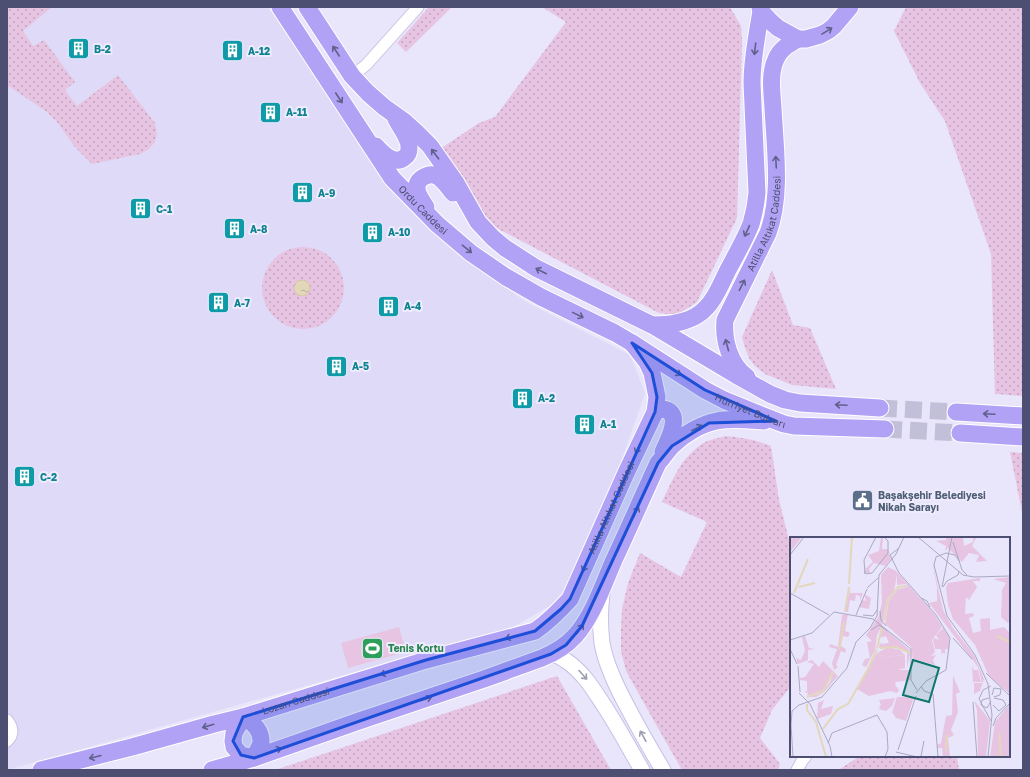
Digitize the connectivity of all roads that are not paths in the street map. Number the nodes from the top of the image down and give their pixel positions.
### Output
1 (280, 7) edge
2 (307, 7) edge
3 (418, 7) edge
4 (848, 8) edge
5 (761, 9) edge
6 (798, 39) junction
7 (352, 76) junction
8 (394, 114) junction
9 (356, 124) junction
10 (478, 222) junction
11 (436, 224) junction
12 (652, 325) junction
13 (632, 343) junction
14 (770, 394) junction
15 (880, 408) tunnel mouth
16 (655, 412) junction
17 (956, 412) tunnel mouth
18 (1023, 416) edge
19 (776, 421) junction
20 (885, 428) tunnel mouth
21 (960, 433) tunnel mouth
22 (1023, 437) edge
23 (658, 463) junction
24 (602, 588) junction
25 (547, 623) joint
26 (551, 654) junction
27 (243, 718) junction
28 (7, 720) edge
29 (7, 741) edge
30 (805, 757) edge
31 (254, 758) junction
32 (41, 770) edge
33 (212, 770) edge
34 (642, 770) edge
35 (663, 770) edge
36 (797, 770) edge

1 -> 9 main road, Ordu Caddesi
7 -> 2 main road
3 - 7 street
6 -> 4 main road
5 - 6 main road
5 -> 12 main road, Atilla Altıkat Caddesi
14 -> 6 main road, Atilla Altıkat Caddesi
7 - 8 main road
8 - 9 main road
10 -> 8 main road
9 - 11 main road, Ordu Caddesi
10 - 11 main road
12 -> 10 main road
11 -> 13 main road, Ordu Caddesi
12 - 14 main road
13 - 16 main road, Atilla Altıkat Caddesi
13 -> 19 main road, Hürriyet Bulvarı
15 -> 14 main road
16 - 23 main road
16 -> 25 main road, Atilla Altıkat Caddesi
18 -> 17 main road
19 - 20 main road, Hürriyet Bulvarı
23 -> 19 main road
21 - 22 main road
24 -> 23 main road
26 -> 24 main road
35 -> 24 street
25 -> 27 main road, Lozan Caddesi
31 -> 26 main road
26 -> 34 street
27 - 31 main road
27 - 31 main road
27 -> 32 main road, Lozan Caddesi
28 - 29 street
30 - 36 street
31 - 33 main road

